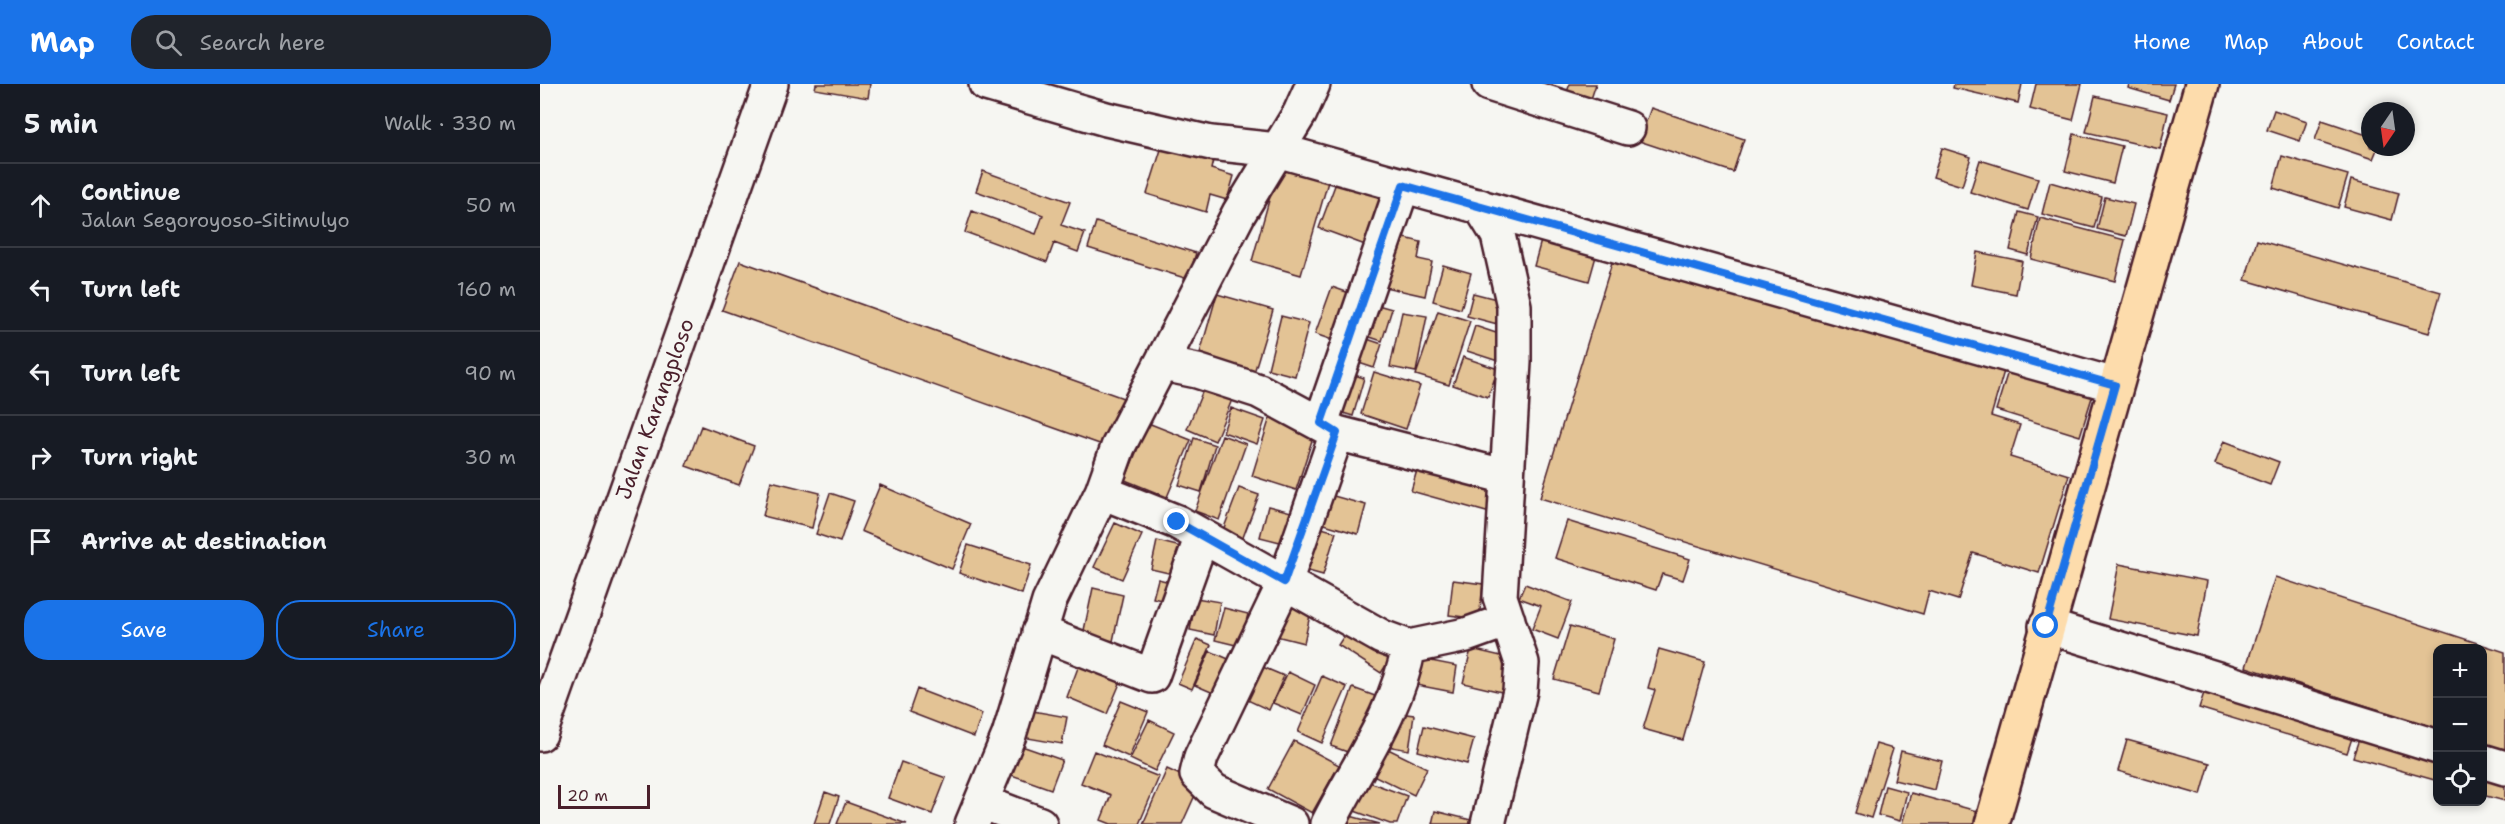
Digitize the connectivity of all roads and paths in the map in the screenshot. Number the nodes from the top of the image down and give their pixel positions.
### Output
1 (771, 84) edge
2 (986, 84) edge
3 (1312, 84) edge
4 (1489, 84) edge
5 (2202, 84) edge
6 (1628, 128) dead end
7 (1277, 150) junction
8 (1403, 185) junction
9 (1480, 206) junction
10 (1163, 364) junction
11 (2115, 385) junction
12 (1329, 428) junction
13 (1507, 477) junction
14 (1102, 492) junction
15 (1202, 536) junction
16 (1284, 582) junction
17 (1508, 620) junction
18 (2046, 626) junction
19 (1039, 632) junction
20 (1409, 647) junction
21 (540, 734) edge
22 (2433, 745) edge
23 (2487, 763) edge
24 (2505, 768) edge
25 (977, 813) edge
26 (1040, 824) edge
27 (1291, 824) edge
28 (1328, 824) edge
29 (1488, 824) edge
30 (1992, 824) edge

1 - 21 street, Jalan Karangploso
2 - 7 street
3 - 7 street
4 - 6 street
5 - 11 main road
7 - 8 street
7 - 10 street
8 - 9 street
8 - 12 street
9 - 11 street
9 - 13 street
10 - 12 street
10 - 14 street
11 - 18 main road
12 - 13 street
12 - 16 street
13 - 17 street
14 - 15 street
14 - 19 street
15 - 16 street
15 - 19 street
16 - 20 street
16 - 27 street
17 - 20 street
17 - 29 street
18 - 22 street
18 - 30 main road
19 - 25 street
20 - 28 street
23 - 24 street
25 - 26 street

